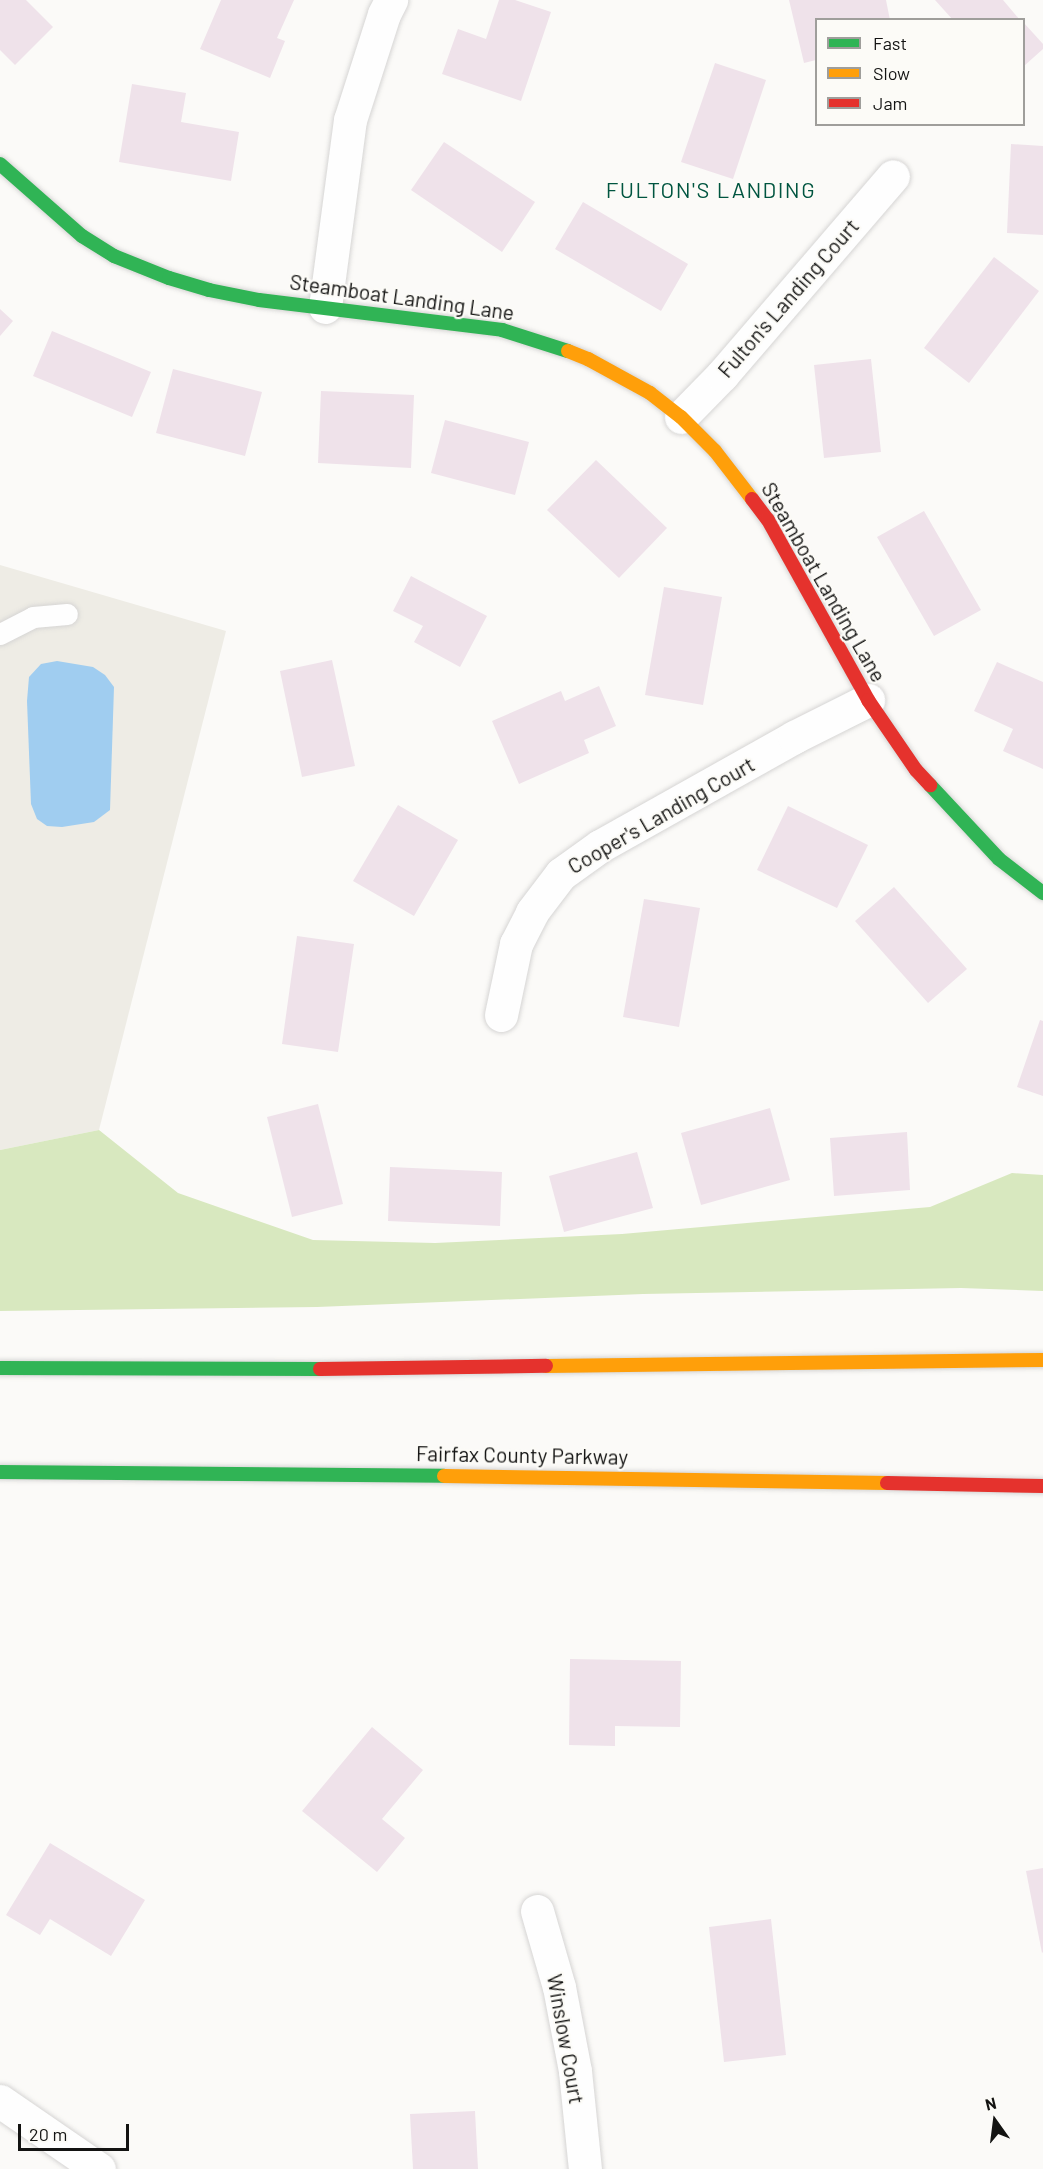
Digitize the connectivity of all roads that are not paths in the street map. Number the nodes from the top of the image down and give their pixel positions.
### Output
1 (391, 0) edge
2 (0, 164) edge
3 (893, 176) dead end
4 (325, 307) junction
5 (681, 417) junction
6 (67, 614) dead end
7 (0, 634) edge
8 (868, 700) junction
9 (1043, 893) edge
10 (501, 1015) dead end
11 (1043, 1360) edge
12 (0, 1368) edge
13 (0, 1472) edge
14 (1043, 1486) edge
15 (537, 1911) dead end
16 (0, 2101) edge
17 (99, 2169) edge
18 (585, 2169) edge

1 - 4 street
2 - 4 main road, Steamboat Landing Lane
3 - 5 street, Fulton's Landing Court
4 - 5 main road, Steamboat Landing Lane
5 - 8 main road, Steamboat Landing Lane
6 - 7 lane
8 - 9 main road, Steamboat Landing Lane
8 - 10 street, Cooper's Landing Court
11 - 12 main road
13 - 14 main road, Fairfax County Parkway
15 - 18 street, Winslow Court
16 - 17 street

